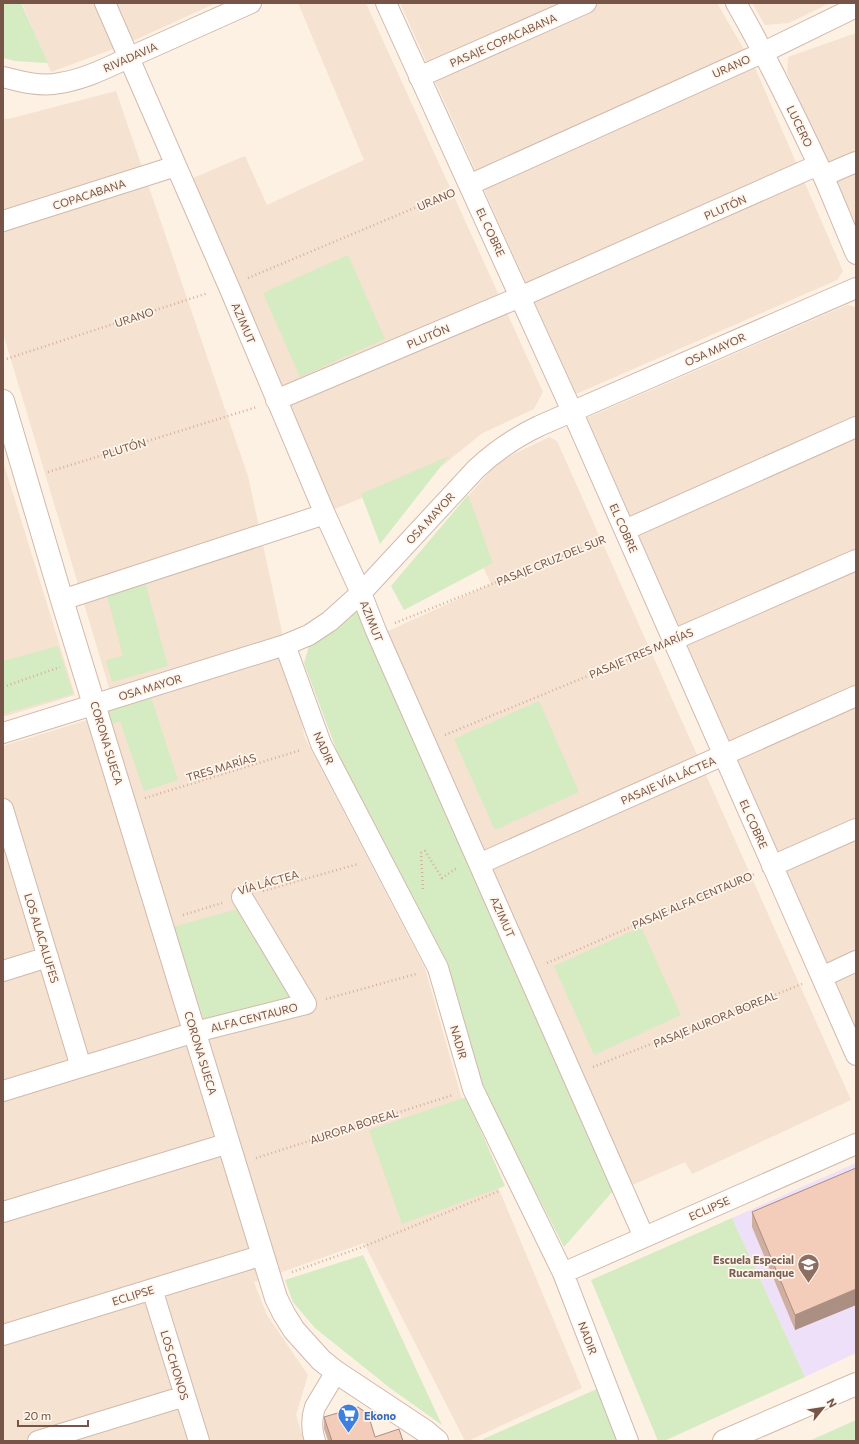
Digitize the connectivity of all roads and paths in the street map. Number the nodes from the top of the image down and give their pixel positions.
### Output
1 (105, 3) edge
2 (251, 3) edge
3 (386, 3) edge
4 (586, 3) edge
5 (736, 3) edge
6 (856, 6) edge
7 (764, 52) junction
8 (129, 58) junction
9 (419, 77) junction
10 (3, 78) edge
11 (856, 162) edge
12 (176, 166) junction
13 (821, 171) junction
14 (469, 185) junction
15 (3, 221) edge
16 (856, 254) edge
17 (229, 287) junction
18 (856, 288) edge
19 (520, 297) junction
20 (3, 360) edge
21 (276, 400) junction
22 (3, 401) edge
23 (572, 411) junction
24 (856, 427) edge
25 (26, 479) junction
26 (325, 514) junction
27 (625, 530) junction
28 (856, 560) edge
29 (362, 593) junction
30 (62, 600) junction
31 (376, 631) junction
32 (673, 640) junction
33 (285, 645) junction
34 (81, 660) junction
35 (3, 687) edge
36 (856, 696) edge
37 (95, 704) junction
38 (3, 733) edge
39 (426, 743) junction
40 (321, 744) junction
41 (724, 755) junction
42 (125, 805) junction
43 (3, 809) edge
44 (856, 829) edge
45 (380, 858) junction
46 (479, 864) junction
47 (772, 866) junction
48 (419, 892) dead end
49 (242, 897) junction
50 (161, 922) junction
51 (48, 957) junction
52 (856, 961) edge
53 (438, 968) junction
54 (3, 971) edge
55 (527, 971) junction
56 (822, 977) junction
57 (306, 1004) junction
58 (195, 1032) junction
59 (856, 1055) edge
60 (81, 1067) junction
61 (572, 1075) junction
62 (473, 1088) junction
63 (3, 1091) edge
64 (229, 1143) junction
65 (856, 1144) edge
66 (235, 1164) junction
67 (518, 1183) junction
68 (3, 1212) edge
69 (644, 1237) junction
70 (263, 1255) junction
71 (563, 1272) junction
72 (271, 1281) junction
73 (152, 1289) junction
74 (3, 1336) edge
75 (336, 1372) junction
76 (856, 1384) edge
77 (185, 1396) junction
78 (38, 1441) edge
79 (199, 1441) edge
80 (315, 1441) edge
81 (437, 1441) edge
82 (628, 1441) edge
83 (724, 1441) edge

1 - 8 street, AZIMUT
2 - 8 street, RIVADAVIA
3 - 9 street, EL COBRE
4 - 9 street, PASAJE COPACABANA
5 - 7 street, LUCERO
6 - 7 street, URANO
7 - 13 street, LUCERO
7 - 14 street, URANO
8 - 10 street, RIVADAVIA
8 - 12 street, AZIMUT
9 - 14 street, EL COBRE
11 - 13 street, PLUTÓN
12 - 15 street, COPACABANA
12 - 17 street, AZIMUT
13 - 16 street, LUCERO
13 - 19 street, PLUTÓN
14 - 17 path, URANO
14 - 19 street, EL COBRE
17 - 20 path, URANO
17 - 21 street, AZIMUT
18 - 23 street, OSA MAYOR
19 - 21 street, PLUTÓN
19 - 23 street, EL COBRE
21 - 25 path, PLUTÓN
21 - 26 street, AZIMUT
22 - 25 street, CORONA SUECA
23 - 27 street, EL COBRE
23 - 29 street, OSA MAYOR
24 - 27 street
25 - 30 street, CORONA SUECA
26 - 29 street, AZIMUT
26 - 30 street
27 - 31 path, PASAJE CRUZ DEL SUR
27 - 32 street, EL COBRE
28 - 32 street, PASAJE TRES MARÍAS
29 - 31 street, AZIMUT
29 - 33 street, OSA MAYOR
30 - 34 street, CORONA SUECA
31 - 39 street, AZIMUT
32 - 39 path, PASAJE TRES MARÍAS
32 - 41 street, EL COBRE
33 - 37 street, OSA MAYOR
33 - 40 street, NADIR
34 - 35 path
34 - 37 street, CORONA SUECA
36 - 41 street, PASAJE VÍA LÁCTEA
37 - 38 street, OSA MAYOR
37 - 42 street, CORONA SUECA
39 - 46 street, AZIMUT
40 - 42 path, TRES MARÍAS
40 - 45 street, NADIR
41 - 46 street, PASAJE VÍA LÁCTEA
41 - 47 street, EL COBRE
42 - 50 street, CORONA SUECA
43 - 51 street, LOS ALACALUFES
44 - 47 street
45 - 49 path, VÍA LÁCTEA
45 - 53 street, NADIR
46 - 48 path
46 - 55 street, AZIMUT
47 - 55 path, PASAJE ALFA CENTAURO
47 - 56 street, EL COBRE
49 - 50 path, VÍA LÁCTEA
49 - 57 street
50 - 58 street, CORONA SUECA
51 - 54 street
51 - 60 street, LOS ALACALUFES
52 - 56 street
53 - 57 path, ALFA CENTAURO
53 - 62 street, NADIR
55 - 61 street, AZIMUT
56 - 59 street, EL COBRE
56 - 61 path, PASAJE AURORA BOREAL
57 - 58 street, ALFA CENTAURO
58 - 60 street, ALFA CENTAURO
58 - 64 street, CORONA SUECA
60 - 63 street, ALFA CENTAURO
61 - 69 street, AZIMUT
62 - 66 path, AURORA BOREAL
62 - 67 street, NADIR
64 - 66 street, CORONA SUECA
64 - 68 street
65 - 69 street, ECLIPSE
66 - 70 street, CORONA SUECA
67 - 71 street, NADIR
67 - 72 path
69 - 71 street, ECLIPSE
70 - 72 street, CORONA SUECA
70 - 73 street, ECLIPSE
71 - 82 street, NADIR
72 - 75 street, CORONA SUECA
73 - 74 street, ECLIPSE
73 - 77 street, LOS CHONOS
75 - 80 street
75 - 81 street, CORONA SUECA
76 - 83 street
77 - 78 street
77 - 79 street, LOS CHONOS

